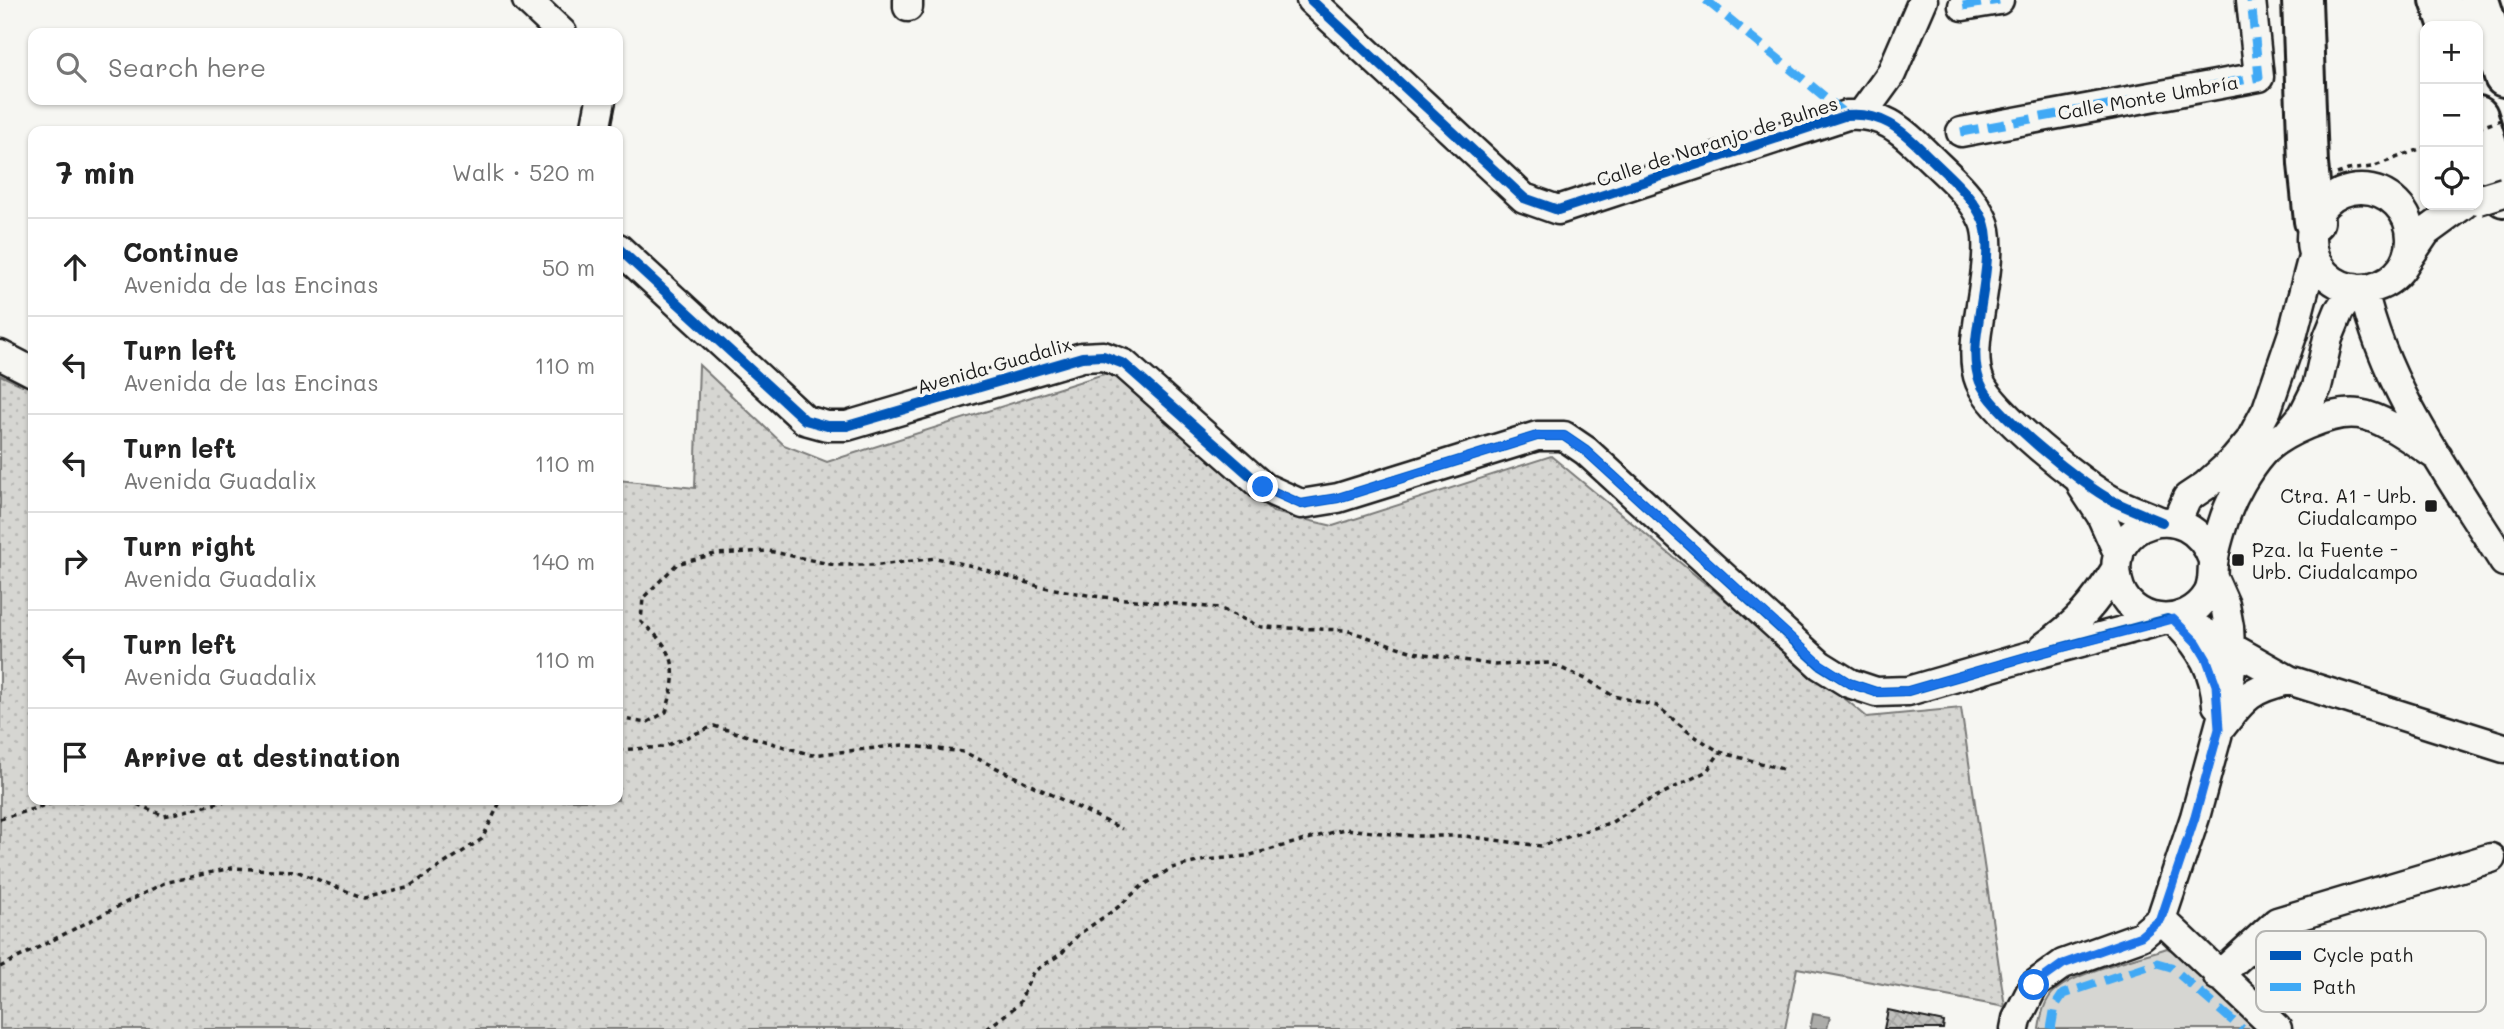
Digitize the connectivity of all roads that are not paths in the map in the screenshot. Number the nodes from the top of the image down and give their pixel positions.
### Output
1 (527, 0) edge
2 (1311, 0) edge
3 (1923, 0) edge
4 (1999, 0) edge
5 (2251, 0) edge
6 (2302, 0) edge
7 (2440, 0) edge
8 (2479, 0) edge
9 (1963, 6) dead end
10 (2447, 21) edge
11 (557, 28) edge
12 (1891, 74) junction
13 (2504, 77) edge
14 (599, 105) edge
15 (1862, 114) junction
16 (1893, 124) junction
17 (596, 126) edge
18 (2483, 131) edge
19 (1961, 132) dead end
20 (2504, 194) edge
21 (2483, 199) edge
22 (2396, 203) junction
23 (2420, 204) edge
24 (2456, 210) edge
25 (2312, 221) junction
26 (623, 253) edge
27 (2407, 260) junction
28 (2358, 289) junction
29 (2293, 333) junction
30 (0, 355) edge
31 (28, 369) edge
32 (2284, 438) junction
33 (2438, 457) junction
34 (2079, 481) junction
35 (2197, 492) junction
36 (2226, 515) junction
37 (2169, 522) junction
38 (2117, 562) junction
39 (2504, 562) edge
40 (2213, 569) junction
41 (2172, 619) junction
42 (2231, 648) junction
43 (2033, 655) junction
44 (2289, 680) junction
45 (2219, 729) junction
46 (2504, 748) edge
47 (2491, 858) dead end
48 (2161, 919) junction
49 (2267, 931) edge
50 (2256, 941) edge
51 (2218, 975) junction
52 (2256, 1010) edge
53 (2258, 1012) edge
54 (2015, 1029) edge
55 (2277, 1029) edge

1 - 11 street
2 - 15 street, Calle de Naranjo de Bulnes
3 - 12 street
4 - 9 street
5 - 19 street, Calle Monte Umbría
6 - 25 highway
7 - 10 highway
8 - 13 highway
12 - 15 street
12 - 16 street
14 - 17 street
15 - 16 street, Calle de Naranjo de Bulnes
16 - 34 street, Calle de Naranjo de Bulnes
18 - 20 highway
20 - 21 street, bridge
22 - 23 street
22 - 25 street
22 - 27 street
24 - 27 street
25 - 28 street
25 - 29 street
26 - 43 street, Avenida Guadalix
27 - 28 street
28 - 32 street
28 - 33 street
29 - 35 street
29 - 37 street
30 - 31 street
32 - 33 street
32 - 36 street
33 - 39 street
34 - 37 street, Calle de Naranjo de Bulnes
34 - 38 street, Calle de Naranjo de Bulnes
35 - 36 street
35 - 37 street
36 - 40 street
37 - 38 street
37 - 40 street
38 - 41 street
38 - 43 street, Avenida Guadalix
40 - 41 street
40 - 42 street
40 - 44 street
41 - 42 street
41 - 43 street, Avenida Guadalix
41 - 45 street
42 - 44 street
42 - 45 street
44 - 45 street
44 - 46 street
45 - 48 street
47 - 49 street
48 - 51 street
48 - 54 street
50 - 51 street
51 - 52 street
53 - 55 street

